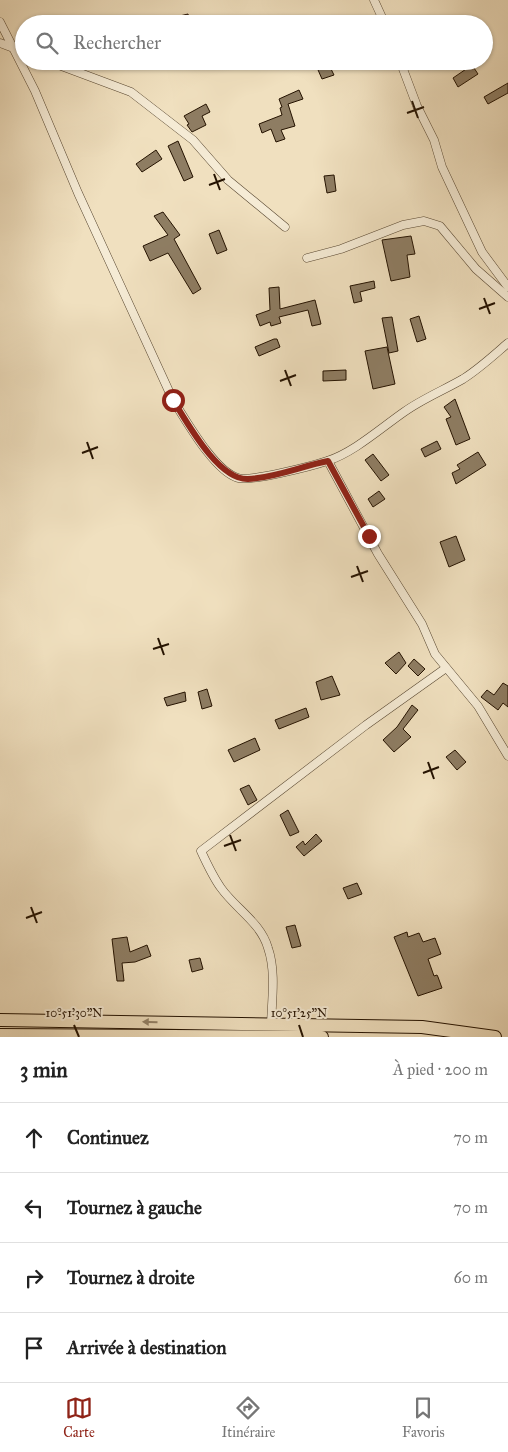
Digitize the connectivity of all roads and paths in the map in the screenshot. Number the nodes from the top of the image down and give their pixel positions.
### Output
1 (374, 0) edge
2 (381, 15) edge
3 (0, 22) edge
4 (0, 43) edge
5 (13, 48) junction
6 (15, 52) edge
7 (24, 70) edge
8 (72, 70) edge
9 (403, 70) edge
10 (285, 227) dead end
11 (307, 258) dead end
12 (508, 287) edge
13 (508, 297) edge
14 (508, 343) edge
15 (328, 461) junction
16 (446, 668) junction
17 (508, 756) edge
18 (0, 1020) edge
19 (272, 1024) junction
20 (323, 1033) edge
21 (0, 1035) edge
22 (495, 1037) edge

1 - 2 street
3 - 5 street
4 - 5 street
5 - 6 street
7 - 15 street
8 - 10 street
9 - 12 street
11 - 13 street
14 - 15 street
15 - 16 street
16 - 17 street
16 - 19 street
19 -> 18 highway
19 - 20 highway
20 - 21 highway
20 - 22 highway

